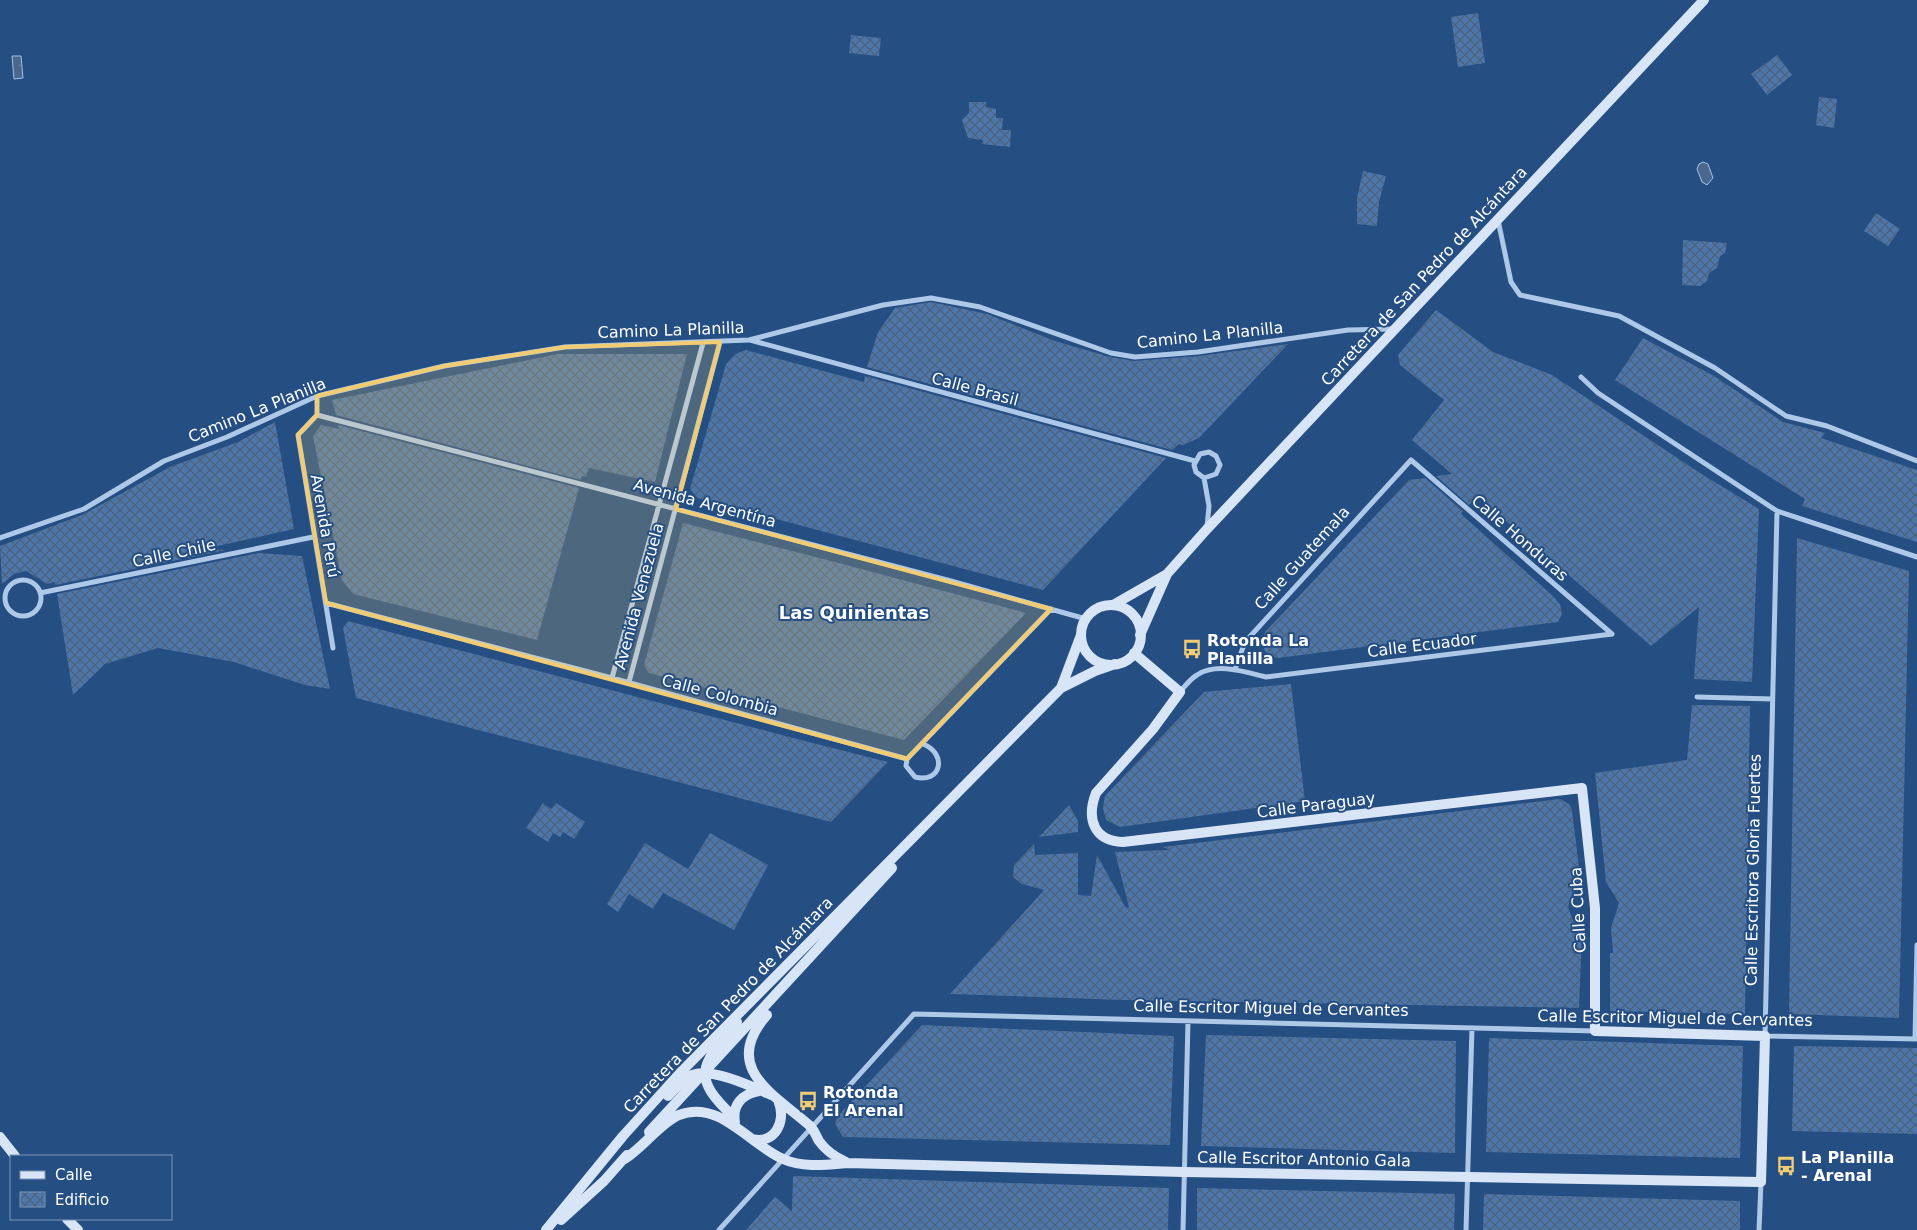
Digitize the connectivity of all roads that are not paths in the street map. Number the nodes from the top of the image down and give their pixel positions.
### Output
1 (1704, 0) edge
2 (1498, 219) junction
3 (1393, 329) junction
4 (749, 340) junction
5 (720, 342) junction
6 (703, 343) junction
7 (1581, 377) dead end
8 (317, 396) junction
9 (317, 415) junction
10 (1411, 460) joint
11 (1917, 460) edge
12 (1195, 461) junction
13 (1204, 478) junction
14 (660, 504) junction
15 (676, 508) junction
16 (1776, 511) junction
17 (1207, 529) junction
18 (313, 537) junction
19 (0, 538) edge
20 (1917, 558) edge
21 (1167, 574) junction
22 (40, 593) junction
23 (326, 603) junction
24 (1113, 605) junction
25 (1051, 609) junction
26 (1086, 618) junction
27 (1612, 634) joint
28 (1081, 635) junction
29 (1140, 635) junction
30 (334, 648) dead end
31 (1134, 653) junction
32 (1114, 664) junction
33 (1235, 669) junction
34 (612, 678) junction
35 (629, 682) junction
36 (1061, 688) junction
37 (1180, 692) junction
38 (1697, 697) dead end
39 (1772, 699) junction
40 (923, 744) junction
41 (906, 759) junction
42 (1582, 788) joint
43 (941, 811) junction
44 (851, 914) junction
45 (1917, 946) edge
46 (787, 965) junction
47 (1188, 1021) junction
48 (1472, 1028) junction
49 (1595, 1031) junction
50 (1765, 1036) junction
51 (1916, 1039) edge
52 (704, 1073) junction
53 (759, 1091) junction
54 (771, 1094) junction
55 (779, 1102) junction
56 (734, 1117) junction
57 (811, 1126) junction
58 (738, 1130) junction
59 (623, 1136) junction
60 (0, 1137) edge
61 (749, 1138) junction
62 (14, 1155) edge
63 (783, 1159) junction
64 (623, 1160) junction
65 (847, 1163) junction
66 (1183, 1172) junction
67 (1467, 1177) junction
68 (1761, 1182) junction
69 (68, 1220) edge
70 (78, 1230) edge
71 (548, 1230) edge
72 (719, 1230) edge
73 (1183, 1230) edge
74 (1466, 1230) edge
75 (1759, 1230) edge

1 - 2 main road, Carretera de San Pedro de Alcántara
2 - 3 main road, Carretera de San Pedro de Alcántara
2 - 11 street
3 - 4 street, Camino La Planilla
3 - 17 main road, Carretera de San Pedro de Alcántara
4 - 5 street, Camino La Planilla
4 - 12 street, Calle Brasil
5 - 6 street, Camino La Planilla
5 - 15 street, Avenida Venezuela
6 - 8 street, Camino La Planilla
6 - 14 street, Avenida Venezuela
7 - 16 street
8 - 9 street
8 - 19 street, Camino La Planilla
9 - 14 street, Avenida Argentína
9 - 18 street, Avenida Perú
10 - 27 street, Calle Honduras
10 - 33 street, Calle Guatemala
12 - 13 street
12 - 13 street
13 - 17 street
14 - 15 street, Avenida Argentína
14 - 34 street, Avenida Venezuela
15 - 25 street, Avenida Argentína
15 - 35 street, Avenida Venezuela
16 - 20 street
16 - 39 street, Calle Escritora Gloria Fuertes
17 - 21 main road, Carretera de San Pedro de Alcántara
18 - 22 street, Calle Chile
18 - 23 street, Avenida Perú
21 - 24 main road, Carretera de San Pedro de Alcántara
21 - 29 main road, Carretera de San Pedro de Alcántara
22 - 22 street
23 - 30 street, Avenida Perú
23 - 34 street, Calle Colombia
24 - 26 main road
24 - 29 main road
25 - 26 street, Avenida Argentína
25 - 40 street
26 - 28 main road
27 - 33 street, Calle Ecuador
28 - 32 main road
28 - 36 main road, Carretera de San Pedro de Alcántara
29 - 31 main road
31 - 32 main road
31 - 37 main road
32 - 36 main road, Carretera de San Pedro de Alcántara
33 - 37 street
34 - 35 street, Calle Colombia
35 - 41 street, Calle Colombia
36 - 43 main road, Carretera de San Pedro de Alcántara
37 - 42 main road, Calle Paraguay
38 - 39 street
39 - 50 street, Calle Escritora Gloria Fuertes
40 - 41 street
40 - 41 street
42 - 49 main road, Calle Cuba
43 - 44 main road, Carretera de San Pedro de Alcántara
43 - 46 main road, Carretera de San Pedro de Alcántara
44 - 52 main road, Carretera de San Pedro de Alcántara
44 - 54 main road
45 - 51 street
46 - 52 main road
46 - 59 main road, Carretera de San Pedro de Alcántara
47 - 48 street, Calle Escritor Miguel de Cervantes
47 - 57 street, Calle Escritor Miguel de Cervantes
47 - 66 street
48 - 49 street, Calle Escritor Miguel de Cervantes
48 - 67 street
49 - 50 main road, Calle Escritor Miguel de Cervantes
50 - 51 street, Calle Escritor Miguel de Cervantes
50 - 68 main road, Calle Escritora Gloria Fuertes
52 - 53 main road
52 - 56 main road
52 - 59 main road
52 - 64 main road, Carretera de San Pedro de Alcántara
53 - 54 main road
53 - 56 main road
54 - 55 main road
55 - 57 main road
55 - 61 main road
56 - 58 main road
57 - 63 street, Calle Escritor Miguel de Cervantes
57 - 65 main road
58 - 61 main road
58 - 64 main road
59 - 71 main road, Carretera de San Pedro de Alcántara
60 - 62 main road
61 - 63 main road
63 - 65 main road, Calle Escritor Antonio Gala
63 - 72 street, Calle Escritor Miguel de Cervantes
64 - 71 main road, Carretera de San Pedro de Alcántara
65 - 66 main road, Calle Escritor Antonio Gala
66 - 67 main road, Calle Escritor Antonio Gala
66 - 73 street
67 - 68 main road, Calle Escritor Antonio Gala
67 - 74 street
68 - 75 street, Calle Escritora Gloria Fuertes
69 - 70 main road

